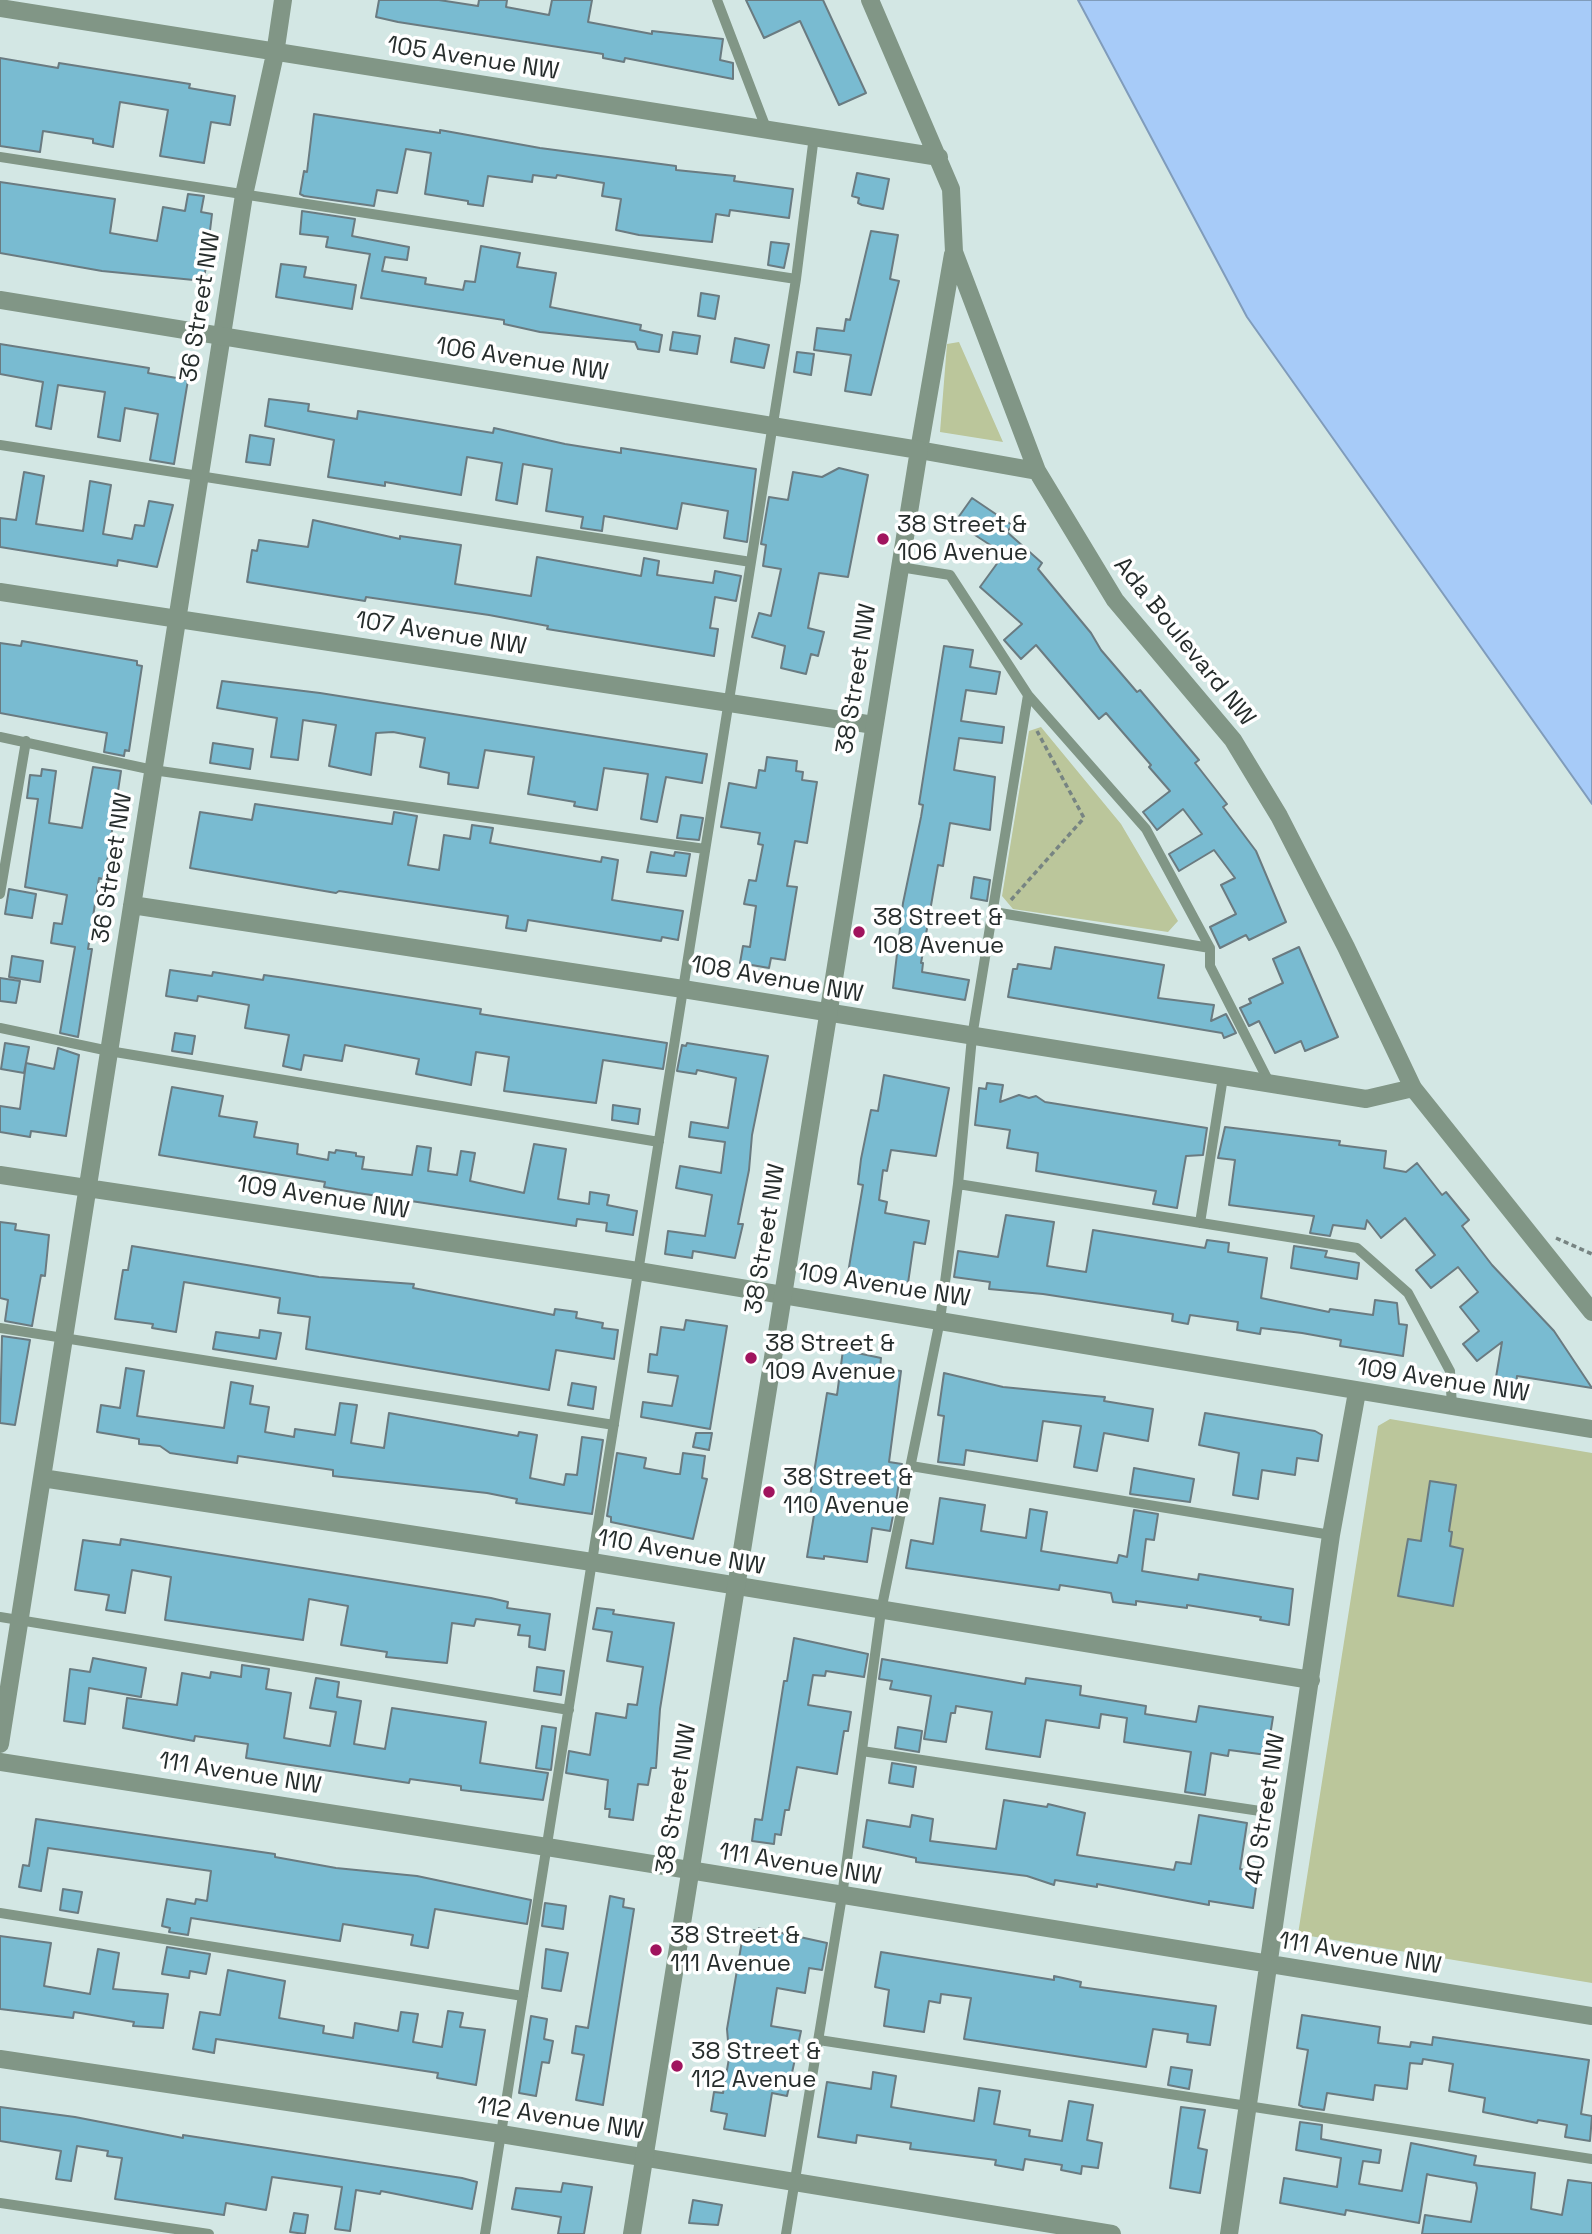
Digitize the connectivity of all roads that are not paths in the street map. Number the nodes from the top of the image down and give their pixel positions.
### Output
1 (283, 0) edge
2 (717, 0) edge
3 (870, 0) edge
4 (0, 8) edge
5 (275, 54) junction
6 (765, 128) junction
7 (814, 136) junction
8 (0, 157) edge
9 (939, 157) junction
10 (244, 195) junction
11 (954, 252) junction
12 (796, 279) junction
13 (0, 300) edge
14 (222, 336) junction
15 (773, 426) junction
16 (0, 445) edge
17 (919, 450) junction
18 (1037, 471) junction
19 (200, 476) junction
20 (751, 562) junction
21 (900, 567) junction
22 (0, 592) edge
23 (177, 618) junction
24 (1028, 695) junction
25 (729, 703) junction
26 (874, 725) junction
27 (0, 737) edge
28 (26, 741) junction
29 (153, 770) junction
30 (705, 849) junction
31 (0, 894) edge
32 (132, 905) junction
33 (994, 912) junction
34 (1210, 948) junction
35 (683, 989) junction
36 (828, 1014) junction
37 (0, 1028) edge
38 (972, 1037) junction
39 (109, 1051) junction
40 (1223, 1077) junction
41 (1270, 1084) junction
42 (1413, 1088) junction
43 (659, 1142) junction
44 (0, 1175) edge
45 (958, 1184) junction
46 (88, 1188) junction
47 (1200, 1223) junction
48 (638, 1270) junction
49 (782, 1294) junction
50 (1592, 1312) edge
51 (940, 1320) junction
52 (0, 1328) edge
53 (64, 1339) junction
54 (1357, 1392) junction
55 (1452, 1407) junction
56 (614, 1425) junction
57 (1592, 1429) edge
58 (911, 1466) junction
59 (42, 1478) junction
60 (1331, 1535) junction
61 (592, 1562) junction
62 (736, 1587) junction
63 (881, 1611) junction
64 (0, 1617) edge
65 (20, 1620) junction
66 (1311, 1681) junction
67 (569, 1710) junction
68 (0, 1744) edge
69 (862, 1751) junction
70 (0, 1762) edge
71 (1260, 1811) dead end
72 (547, 1847) junction
73 (690, 1872) junction
74 (842, 1896) junction
75 (0, 1913) edge
76 (1266, 1964) junction
77 (523, 1996) junction
78 (1592, 2016) edge
79 (819, 2040) junction
80 (0, 2059) edge
81 (1250, 2106) junction
82 (501, 2134) junction
83 (645, 2158) junction
84 (1592, 2159) edge
85 (795, 2182) junction
86 (0, 2203) edge
87 (209, 2234) edge
88 (485, 2234) edge
89 (632, 2234) edge
90 (786, 2234) edge
91 (1112, 2234) edge
92 (1229, 2234) edge

1 - 5 street, 36 Street NW
2 - 6 lane
3 - 9 street, Ada Boulevard NW
4 - 5 street, 105 Avenue NW
5 - 6 street, 105 Avenue NW
5 - 10 street, 36 Street NW
6 - 7 street, 105 Avenue NW
7 - 9 street, 105 Avenue NW
7 - 12 lane
8 - 10 lane
9 - 11 street, Ada Boulevard NW
10 - 12 lane
10 - 14 street, 36 Street NW
11 - 17 street, 38 Street NW
11 - 18 street, Ada Boulevard NW
12 - 15 lane
13 - 14 street, 106 Avenue NW
14 - 15 street, 106 Avenue NW
14 - 19 street, 36 Street NW
15 - 17 street, 106 Avenue NW
15 - 20 lane
16 - 19 lane
17 - 18 street, 106 Avenue NW
17 - 21 street, 38 Street NW
18 - 42 street, Ada Boulevard NW
19 - 20 lane
19 - 23 street, 36 Street NW
20 - 25 lane
21 - 24 lane
21 - 26 street, 38 Street NW
22 - 23 street, 107 Avenue NW
23 - 25 street, 107 Avenue NW
23 - 29 street, 36 Street NW
24 - 33 lane
24 - 34 lane
25 - 26 street, 107 Avenue NW
25 - 30 lane
26 - 36 street, 38 Street NW
27 - 28 lane
28 - 29 lane
28 - 31 lane
29 - 30 lane
29 - 32 street, 36 Street NW
30 - 35 lane
32 - 35 street, 108 Avenue NW
32 - 39 street, 36 Street NW
33 - 34 lane
33 - 38 lane
34 - 41 lane
35 - 36 street, 108 Avenue NW
35 - 43 lane
36 - 38 street, 108 Avenue NW
36 - 49 street, 38 Street NW
37 - 39 lane
38 - 40 street, 108 Avenue NW
38 - 45 lane
39 - 43 lane
39 - 46 street, 36 Street NW
40 - 41 street, 108 Avenue NW
40 - 47 lane
41 - 42 street, 108 Avenue NW
42 - 50 street, Ada Boulevard NW
43 - 48 lane
44 - 46 street, 109 Avenue NW
45 - 47 lane
45 - 51 lane
46 - 48 street, 109 Avenue NW
46 - 53 street, 36 Street NW
47 - 55 lane
48 - 49 street, 109 Avenue NW
48 - 56 lane
49 - 51 street, 109 Avenue NW
49 - 62 street, 38 Street NW
51 - 54 street, 109 Avenue NW
51 - 58 lane
52 - 53 lane
53 - 56 lane
53 - 59 street, 36 Street NW
54 - 55 street, 109 Avenue NW
54 - 60 street, 40 Street NW
55 - 57 street, 109 Avenue NW
56 - 61 lane
58 - 60 lane
58 - 63 lane
59 - 61 street, 110 Avenue NW
59 - 65 street, 36 Street NW
60 - 66 street, 40 Street NW
61 - 62 street, 110 Avenue NW
61 - 67 lane
62 - 63 street, 110 Avenue NW
62 - 73 street, 38 Street NW
63 - 66 street, 110 Avenue NW
63 - 69 lane
64 - 65 lane
65 - 67 lane
65 - 68 street, 36 Street NW
66 - 76 street, 40 Street NW
67 - 72 lane
69 - 71 lane
69 - 74 lane
70 - 72 street, 111 Avenue NW
72 - 73 street, 111 Avenue NW
72 - 77 lane
73 - 74 street, 111 Avenue NW
73 - 83 street, 38 Street NW
74 - 76 street, 111 Avenue NW
74 - 79 lane
75 - 77 lane
76 - 78 street, 111 Avenue NW
76 - 81 street, 40 Street NW
77 - 82 lane
79 - 81 lane
79 - 85 lane
80 - 82 street, 112 Avenue NW
81 - 84 lane
81 - 92 street, 40 Street NW
82 - 83 street, 112 Avenue NW
82 - 88 lane
83 - 85 street, 112 Avenue NW
83 - 89 street, 38 Street NW
85 - 90 lane
85 - 91 street, 112 Avenue NW
86 - 87 lane

